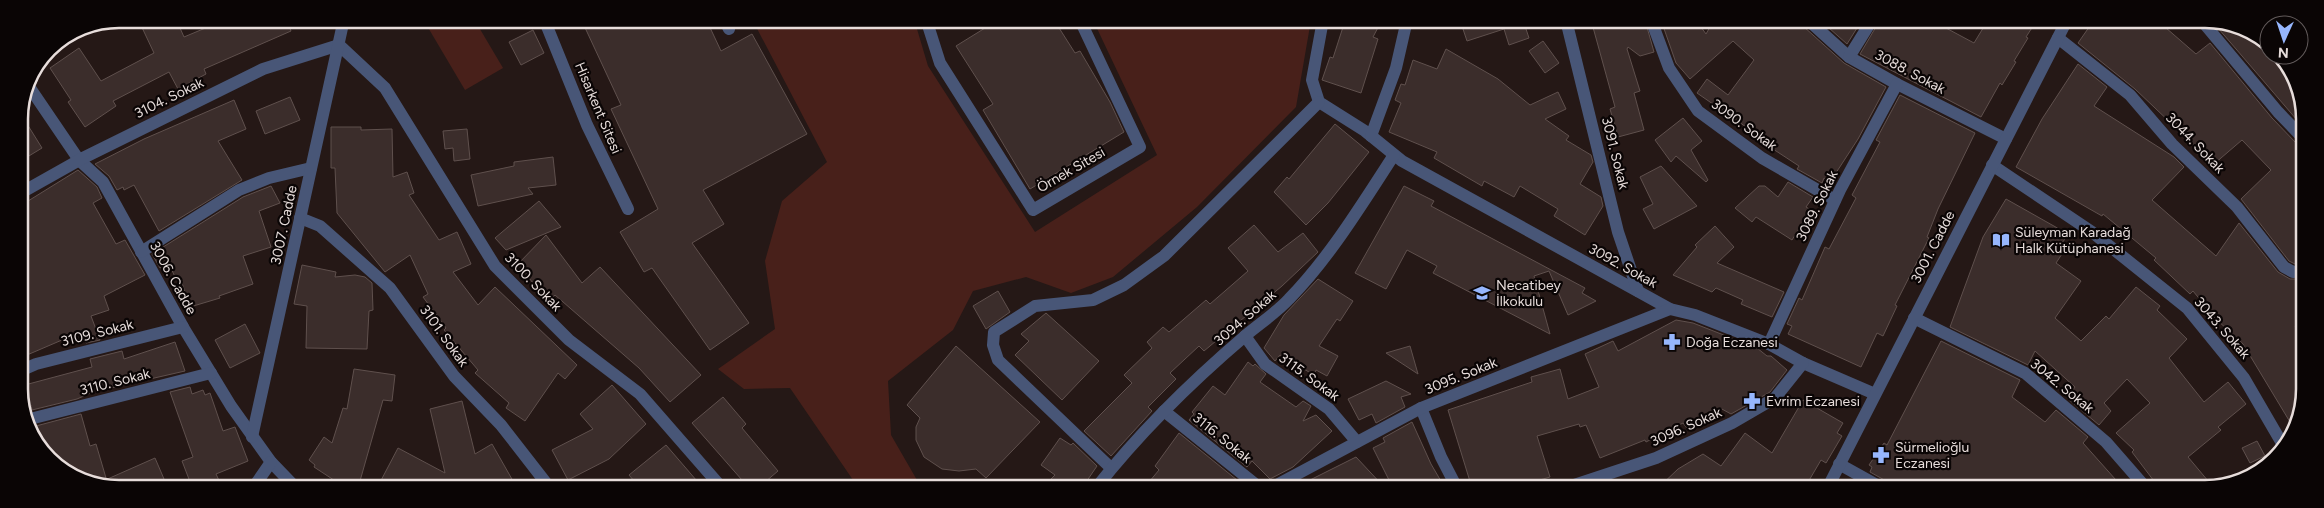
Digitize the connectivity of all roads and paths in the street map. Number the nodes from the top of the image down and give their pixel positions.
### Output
1 (342, 28) edge
2 (548, 28) edge
3 (929, 28) edge
4 (1084, 28) edge
5 (1322, 28) edge
6 (1405, 28) edge
7 (1568, 28) edge
8 (1654, 28) edge
9 (1817, 28) edge
10 (1867, 28) edge
11 (2063, 28) edge
12 (2208, 28) edge
13 (2058, 38) junction
14 (339, 46) junction
15 (1849, 56) junction
16 (1897, 84) junction
17 (32, 90) edge
18 (1319, 102) junction
19 (2296, 131) edge
20 (1371, 136) junction
21 (2006, 139) junction
22 (1394, 154) junction
23 (79, 160) junction
24 (1992, 165) junction
25 (311, 168) junction
26 (28, 189) edge
27 (1835, 200) junction
28 (628, 208) dead end
29 (300, 218) junction
30 (141, 252) junction
31 (2296, 271) edge
32 (1638, 291) junction
33 (1670, 309) junction
34 (1914, 318) junction
35 (183, 327) junction
36 (1245, 336) junction
37 (1770, 344) junction
38 (1803, 363) junction
39 (28, 368) edge
40 (211, 373) junction
41 (1875, 394) junction
42 (1421, 408) junction
43 (1164, 411) junction
44 (32, 418) edge
45 (252, 437) junction
46 (2281, 441) edge
47 (1357, 442) junction
48 (271, 462) junction
49 (1839, 464) junction
50 (1111, 468) junction
51 (259, 480) edge
52 (288, 480) edge
53 (544, 480) edge
54 (716, 480) edge
55 (1103, 480) edge
56 (1250, 480) edge
57 (1286, 480) edge
58 (1453, 480) edge
59 (1587, 480) edge
60 (1831, 480) edge
61 (1868, 480) edge
62 (2139, 480) edge

1 - 14 street, 3007. Cadde
2 - 28 street, Hisarkent Sitesi
3 - 4 street, Örnek Sitesi
5 - 18 street
6 - 20 street
7 - 32 street, 3091. Sokak
8 - 27 street, 3090. Sokak
9 - 15 street, 3088. Sokak
10 - 15 street
11 - 13 street, 3001. Cadde
12 - 19 street
13 - 21 street, 3001. Cadde
13 - 31 street, 3044. Sokak
14 - 23 street, 3104. Sokak
14 - 25 street, 3007. Cadde
14 - 54 street, 3100. Sokak
15 - 16 street, 3088. Sokak
16 - 21 street, 3088. Sokak
16 - 27 street, 3089. Sokak
17 - 23 street, 3006. Cadde
18 - 20 street, 3092. Sokak
18 - 50 street
20 - 22 street, 3092. Sokak
21 - 24 street, 3001. Cadde
22 - 32 street, 3092. Sokak
22 - 36 street, 3094. Sokak
23 - 26 street, 3104. Sokak
23 - 30 street, 3006. Cadde
24 - 34 street, 3001. Cadde
24 - 46 street, 3043. Sokak
25 - 29 street, 3007. Cadde
25 - 30 street
27 - 37 street, 3089. Sokak
29 - 45 street, 3007. Cadde
29 - 53 street, 3101. Sokak
30 - 35 street, 3006. Cadde
32 - 33 street, 3092. Sokak
33 - 37 street, 3092. Sokak
33 - 42 street, 3095. Sokak
34 - 41 street, 3001. Cadde
34 - 62 street, 3042. Sokak
35 - 39 street, 3109. Sokak
35 - 40 street, 3006. Cadde
36 - 43 street, 3094. Sokak
36 - 47 street, 3115. Sokak
37 - 38 street, 3092. Sokak
38 - 41 street, 3092. Sokak
38 - 59 street, 3096. Sokak
40 - 44 street, 3110. Sokak
40 - 45 street, 3006. Cadde
41 - 49 street, 3001. Cadde
42 - 47 street, 3095. Sokak
42 - 58 street
43 - 50 street, 3094. Sokak
43 - 56 street, 3116. Sokak
45 - 48 street, 3006. Cadde
47 - 57 street, 3095. Sokak
48 - 51 street
48 - 52 street, 3006. Cadde
49 - 60 street, 3001. Cadde
49 - 61 street
50 - 55 street, 3094. Sokak

